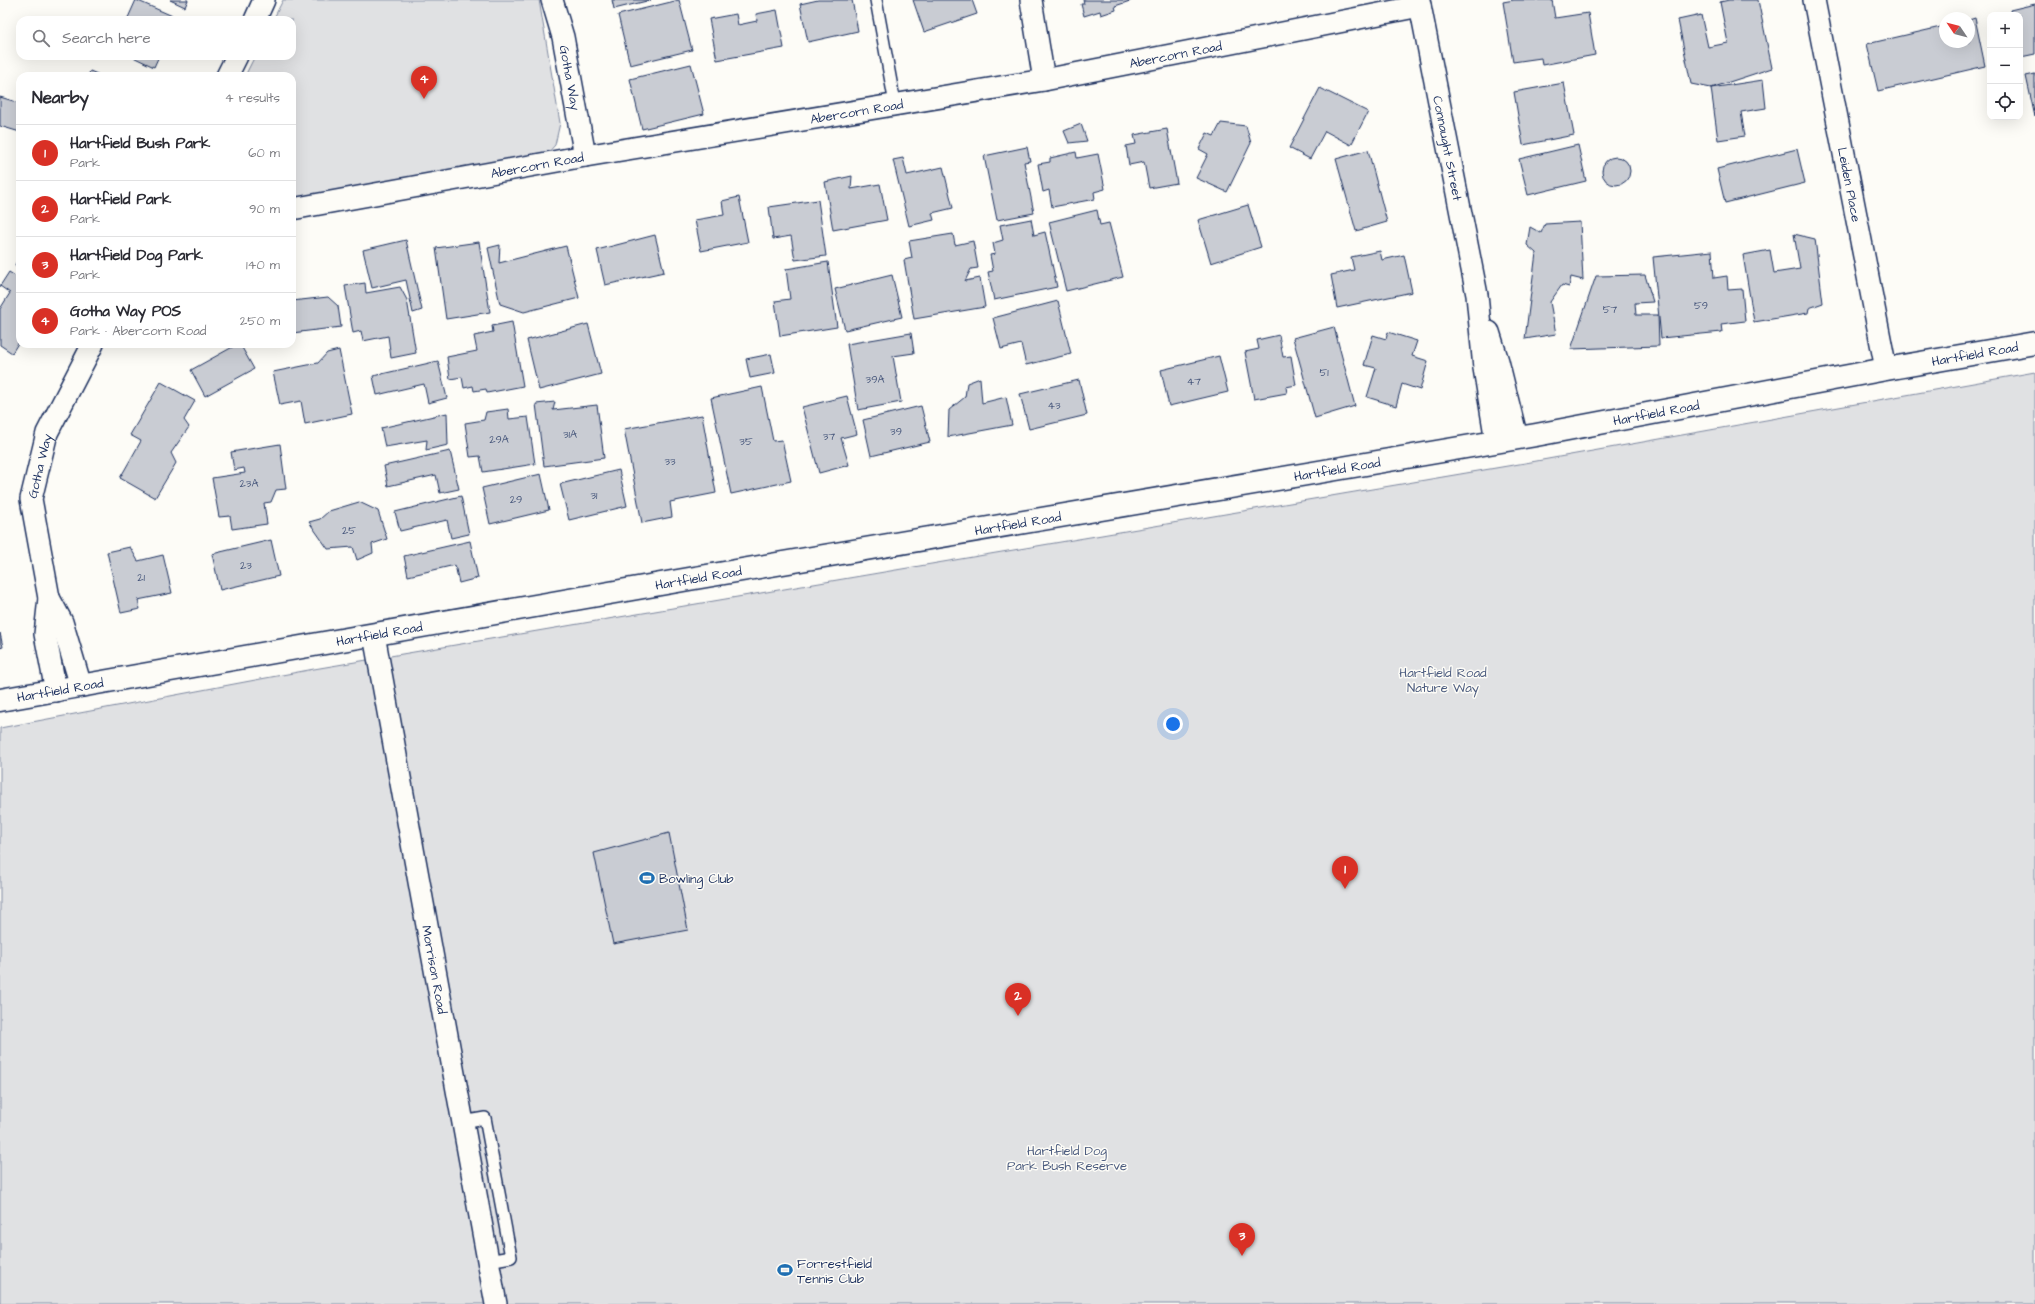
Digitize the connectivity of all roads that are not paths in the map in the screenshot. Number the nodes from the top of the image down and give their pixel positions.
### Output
1 (264, 0) edge
2 (552, 0) edge
3 (876, 0) edge
4 (1031, 0) edge
5 (1814, 0) edge
6 (1420, 3) edge
7 (256, 16) edge
8 (235, 60) edge
9 (229, 72) edge
10 (1044, 80) junction
11 (894, 104) junction
12 (586, 156) junction
13 (296, 208) edge
14 (1477, 295) junction
15 (2035, 343) edge
16 (91, 348) edge
17 (1886, 369) junction
18 (1517, 438) junction
19 (1496, 442) junction
20 (49, 598) junction
21 (374, 635) junction
22 (81, 686) junction
23 (56, 691) junction
24 (0, 700) edge
25 (496, 1304) edge

1 - 7 street
2 - 12 street, Gotha Way
3 - 11 lane
4 - 10 street
5 - 17 street, Leiden Place
6 - 10 street, Abercorn Road
6 - 14 street, Connaught Street
8 - 9 street
10 - 11 street, Abercorn Road
11 - 12 street, Abercorn Road
12 - 13 street, Abercorn Road
14 - 18 street, Connaught Street
14 - 19 street, Connaught Street
15 - 17 street, Hartfield Road
16 - 20 street, Gotha Way
17 - 18 street, Hartfield Road
18 - 19 street, Hartfield Road
19 - 21 street, Hartfield Road
20 - 22 street, Gotha Way
20 - 23 street, Gotha Way
21 - 22 street, Hartfield Road
21 - 25 street, Morrison Road
22 - 23 street, Hartfield Road
23 - 24 street, Hartfield Road

